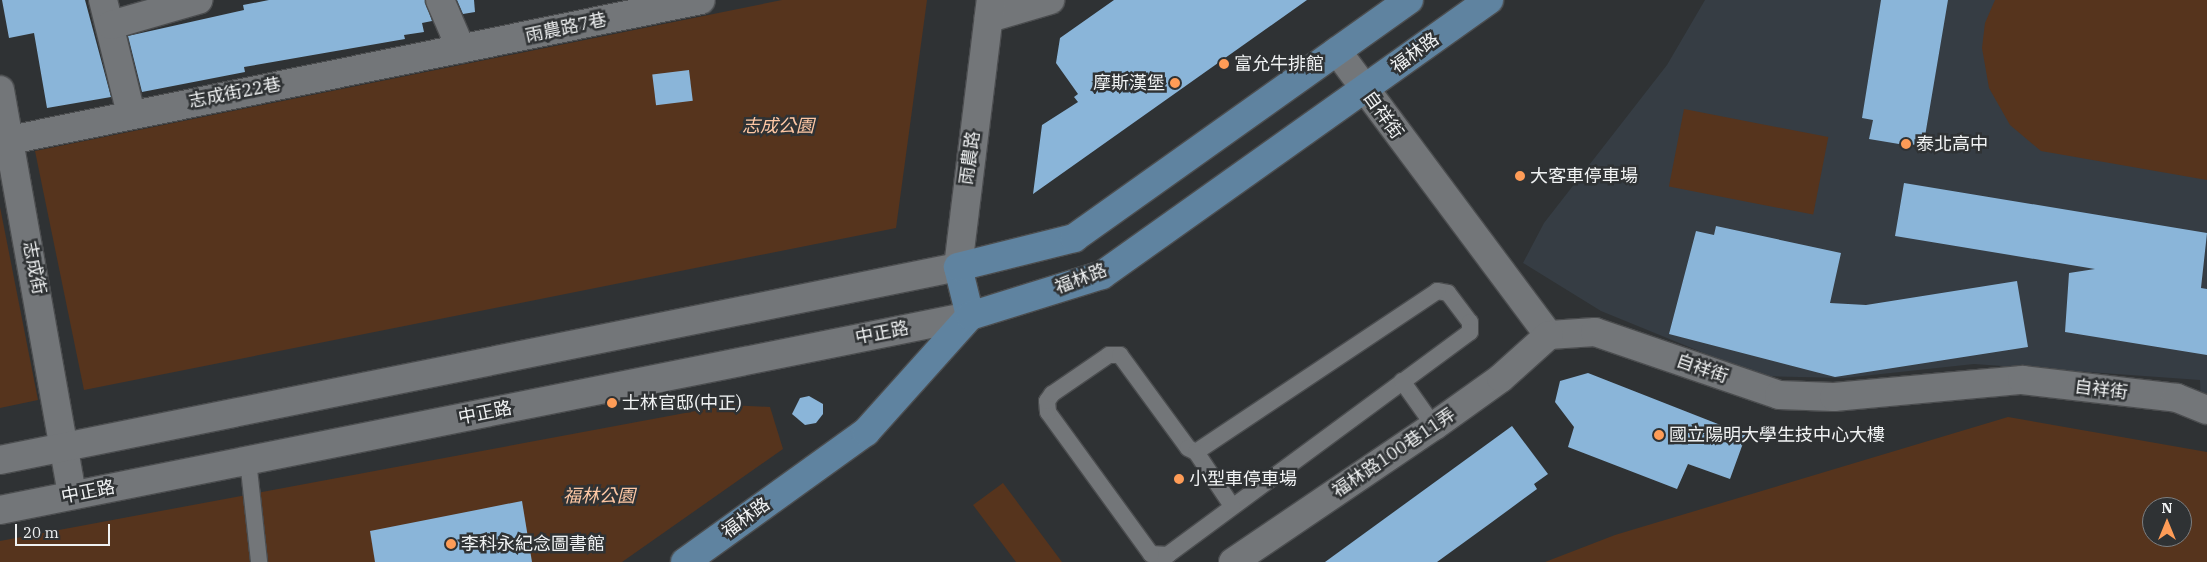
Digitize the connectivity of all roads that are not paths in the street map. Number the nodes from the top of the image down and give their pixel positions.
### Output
1 (198, 0) edge
2 (440, 0) edge
3 (701, 0) edge
4 (1050, 0) edge
5 (1409, 0) edge
6 (1489, 0) edge
7 (990, 9) edge
8 (106, 12) edge
9 (461, 49) junction
10 (1337, 51) junction
11 (1364, 89) junction
12 (0, 90) edge
13 (131, 114) junction
14 (5, 141) edge
15 (958, 267) junction
16 (970, 316) junction
17 (1549, 336) junction
18 (1402, 382) junction
19 (2207, 410) edge
20 (1434, 426) junction
21 (65, 447) junction
22 (1196, 452) junction
23 (0, 460) edge
24 (248, 460) junction
25 (72, 495) junction
26 (1232, 506) junction
27 (0, 510) edge
28 (259, 562) edge
29 (685, 562) edge
30 (1232, 562) edge

1 - 8 street
2 - 9 street
3 - 9 street, 雨農路7巷
4 - 7 street
5 - 10 main road
6 - 11 main road, 福林路
7 - 15 street, 雨農路
8 - 13 street
9 - 13 street, 志成街22巷
10 - 11 street, 自祥街
10 - 15 main road
11 - 16 main road, 福林路
11 - 17 street, 自祥街
12 - 14 street, 志成街
13 - 14 street, 志成街22巷
14 - 21 street, 志成街
15 - 16 main road, 雨農路
15 - 21 street
16 - 24 street, 中正路
16 - 29 main road, 福林路
17 - 19 street, 自祥街
17 - 20 street, 福林路100巷11弄
18 - 20 lane
18 - 22 lane
18 - 26 lane
20 - 30 street, 福林路100巷11弄
21 - 23 street
21 - 25 street, 志成街
22 - 26 lane
22 - 26 lane
24 - 25 street, 中正路
24 - 28 lane
25 - 27 street, 中正路

